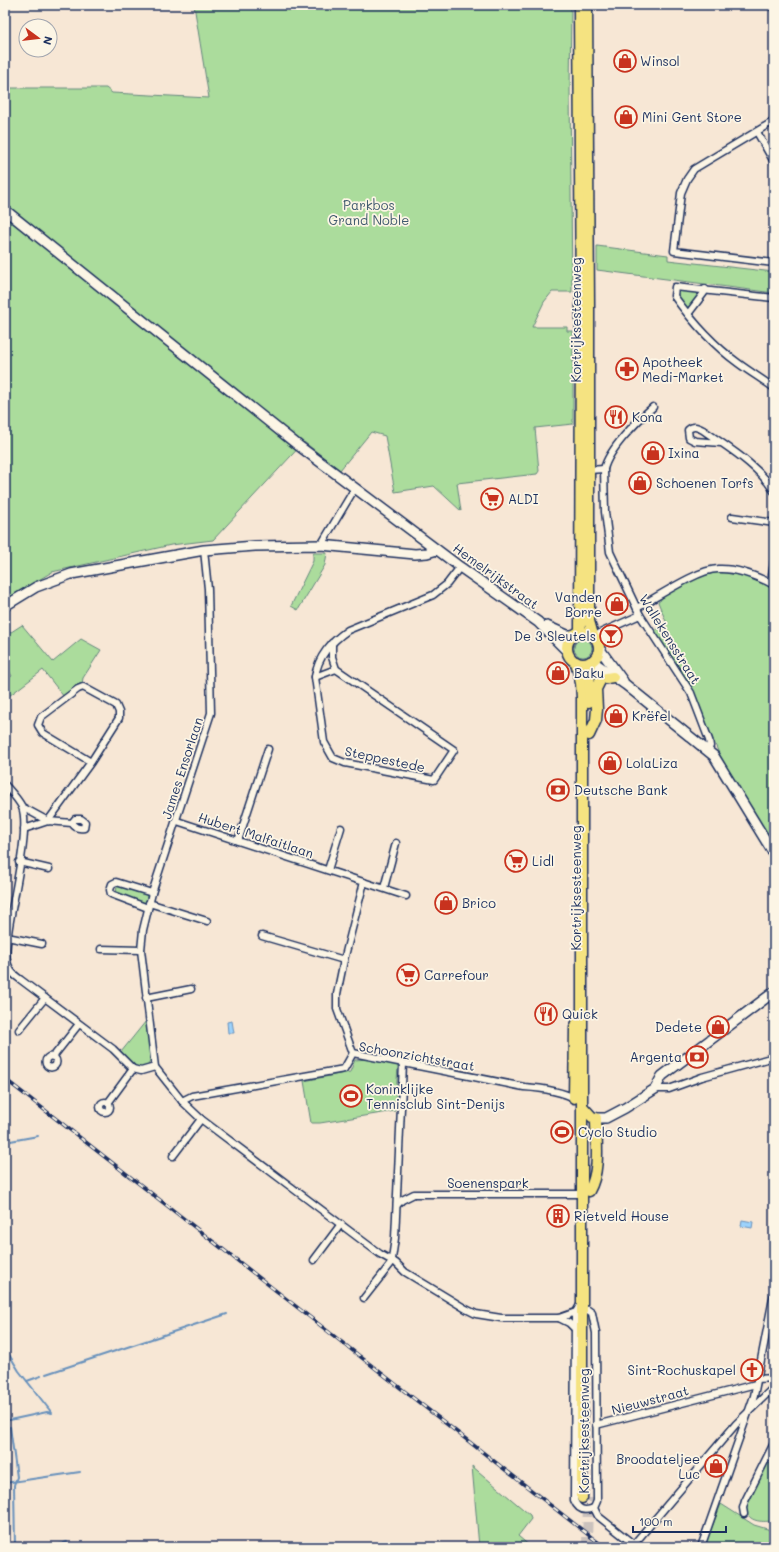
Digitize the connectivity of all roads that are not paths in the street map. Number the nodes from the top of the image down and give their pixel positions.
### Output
1 (579, 5) edge
2 (587, 5) edge
3 (771, 5) edge
4 (774, 8) edge
5 (774, 121) edge
6 (757, 132) junction
7 (774, 162) edge
8 (5, 210) edge
9 (774, 263) edge
10 (705, 289) junction
11 (774, 298) edge
12 (688, 314) junction
13 (774, 388) edge
14 (653, 407) dead end
15 (721, 443) junction
16 (604, 469) junction
17 (589, 470) junction
18 (355, 488) junction
19 (774, 491) edge
20 (732, 517) dead end
21 (774, 523) edge
22 (321, 545) junction
23 (204, 550) junction
24 (437, 550) junction
25 (774, 562) edge
26 (460, 567) junction
27 (773, 584) edge
28 (5, 606) edge
29 (637, 608) junction
30 (640, 615) junction
31 (538, 622) junction
32 (577, 634) junction
33 (594, 636) junction
34 (332, 643) junction
35 (599, 648) junction
36 (567, 651) junction
37 (576, 662) junction
38 (591, 662) junction
39 (336, 669) junction
40 (315, 677) junction
41 (613, 677) junction
42 (626, 685) junction
43 (589, 735) junction
44 (268, 749) dead end
45 (708, 750) junction
46 (91, 762) junction
47 (5, 785) edge
48 (22, 807) junction
49 (48, 821) junction
50 (177, 821) junction
51 (72, 823) dead end
52 (341, 828) dead end
53 (24, 829) junction
54 (238, 840) junction
55 (396, 843) dead end
56 (774, 854) edge
57 (19, 862) junction
58 (49, 870) dead end
59 (328, 870) junction
60 (364, 882) junction
61 (384, 888) junction
62 (152, 893) junction
63 (406, 896) dead end
64 (149, 905) junction
65 (207, 921) dead end
66 (262, 936) dead end
67 (7, 937) junction
68 (42, 944) dead end
69 (101, 949) dead end
70 (141, 950) junction
71 (344, 960) junction
72 (8, 971) edge
73 (191, 990) dead end
74 (774, 992) edge
75 (45, 998) junction
76 (146, 998) junction
77 (583, 1009) junction
78 (79, 1024) junction
79 (19, 1030) dead end
80 (353, 1053) junction
81 (53, 1057) dead end
82 (774, 1057) edge
83 (155, 1064) junction
84 (403, 1064) junction
85 (133, 1069) junction
86 (655, 1089) junction
87 (574, 1098) junction
88 (182, 1101) junction
89 (108, 1103) dead end
90 (589, 1113) junction
91 (201, 1119) junction
92 (173, 1156) dead end
93 (585, 1192) junction
94 (397, 1205) junction
95 (341, 1224) junction
96 (390, 1259) junction
97 (314, 1260) dead end
98 (774, 1293) edge
99 (582, 1297) junction
100 (364, 1298) dead end
101 (575, 1312) junction
102 (590, 1312) junction
103 (559, 1318) junction
104 (574, 1328) junction
105 (774, 1378) edge
106 (757, 1381) junction
107 (774, 1387) edge
108 (748, 1412) junction
109 (596, 1425) junction
110 (774, 1443) edge
111 (594, 1508) junction
112 (744, 1514) dead end
113 (635, 1546) edge
114 (701, 1547) edge

1 - 32 main road, Kortrijksesteenweg
2 - 17 main road, Kortrijksesteenweg
3 - 4 street
5 - 6 street
6 - 7 street
6 - 9 street
8 - 18 street
10 - 11 street
10 - 12 street
10 - 12 street
12 - 13 street
14 - 16 street
15 - 15 street
15 - 19 street
16 - 17 street
16 - 29 street, Wallekensstraat
17 - 33 main road, Kortrijksesteenweg
18 - 22 street
18 - 24 street
20 - 21 street
22 - 23 street, Hemelrijkstraat
22 - 24 street, Hemelrijkstraat
23 - 28 street, Hemelrijkstraat
23 - 50 street, James Ensorlaan
24 - 26 street, Hemelrijkstraat
25 - 27 street
26 - 31 street, Hemelrijkstraat
26 - 34 street, Steppestede
27 - 29 street
29 - 30 street, Wallekensstraat
30 - 33 street
30 - 45 street, Wallekensstraat
31 - 32 street, Hemelrijkstraat
31 - 36 street, Hemelrijkstraat
32 - 33 main road
32 - 36 main road
33 - 35 main road
34 - 39 street
34 - 40 street, Steppestede
35 - 38 main road
35 - 42 street
36 - 37 main road
37 - 38 main road
37 - 77 main road, Kortrijksesteenweg
38 - 41 street
38 - 43 main road, Kortrijksesteenweg
39 - 40 street
39 - 40 street, Steppestede
41 - 42 street
41 - 43 main road
42 - 45 street
43 - 90 main road, Kortrijksesteenweg
44 - 54 street
45 - 56 street
46 - 46 street
46 - 49 street
47 - 48 street
48 - 49 street
48 - 53 street
49 - 51 street
49 - 53 street
50 - 54 street, Hubert Malfaitlaan
50 - 62 street, James Ensorlaan
52 - 59 street, Hubert Malfaitlaan
53 - 57 street
54 - 59 street, Hubert Malfaitlaan
55 - 61 street
57 - 58 street
57 - 67 street
59 - 60 street, Hubert Malfaitlaan
60 - 61 street, Hubert Malfaitlaan
60 - 71 street
61 - 63 street, Hubert Malfaitlaan
62 - 64 street, James Ensorlaan
62 - 64 street
64 - 65 street
64 - 70 street, James Ensorlaan
66 - 71 street
67 - 68 street
67 - 72 street
69 - 70 street
70 - 76 street, James Ensorlaan
71 - 80 street
72 - 75 street
73 - 76 street
74 - 86 street
75 - 78 street
75 - 79 street
76 - 83 street, James Ensorlaan
77 - 87 main road
77 - 90 main road, Kortrijksesteenweg
78 - 81 street
78 - 85 street
80 - 84 street, Schoonzichtstraat
80 - 88 street, Schoonzichtstraat
82 - 86 street
83 - 85 street
83 - 88 street
84 - 87 street, Schoonzichtstraat
84 - 94 street
85 - 89 street
86 - 90 street
87 - 90 street
88 - 91 street
90 - 93 main road, Kortrijksesteenweg
90 - 93 main road, Kortrijksesteenweg
91 - 92 street
91 - 95 street
93 - 94 street, Soenenspark
93 - 99 main road, Kortrijksesteenweg
93 - 102 main road, Kortrijksesteenweg
94 - 96 street
95 - 96 street
95 - 97 street
96 - 100 street
96 - 103 street
98 - 106 street
99 - 101 street
99 - 102 main road, Kortrijksesteenweg
101 - 103 street
101 - 104 street, Kortrijksesteenweg
102 - 109 street, Kortrijksesteenweg
103 - 104 street
104 - 111 street, Kortrijksesteenweg
105 - 106 street, Nieuwstraat
106 - 108 street
106 - 109 street, Nieuwstraat
107 - 108 street
108 - 113 street
108 - 114 street
109 - 111 street, Kortrijksesteenweg
110 - 112 street
111 - 113 street

